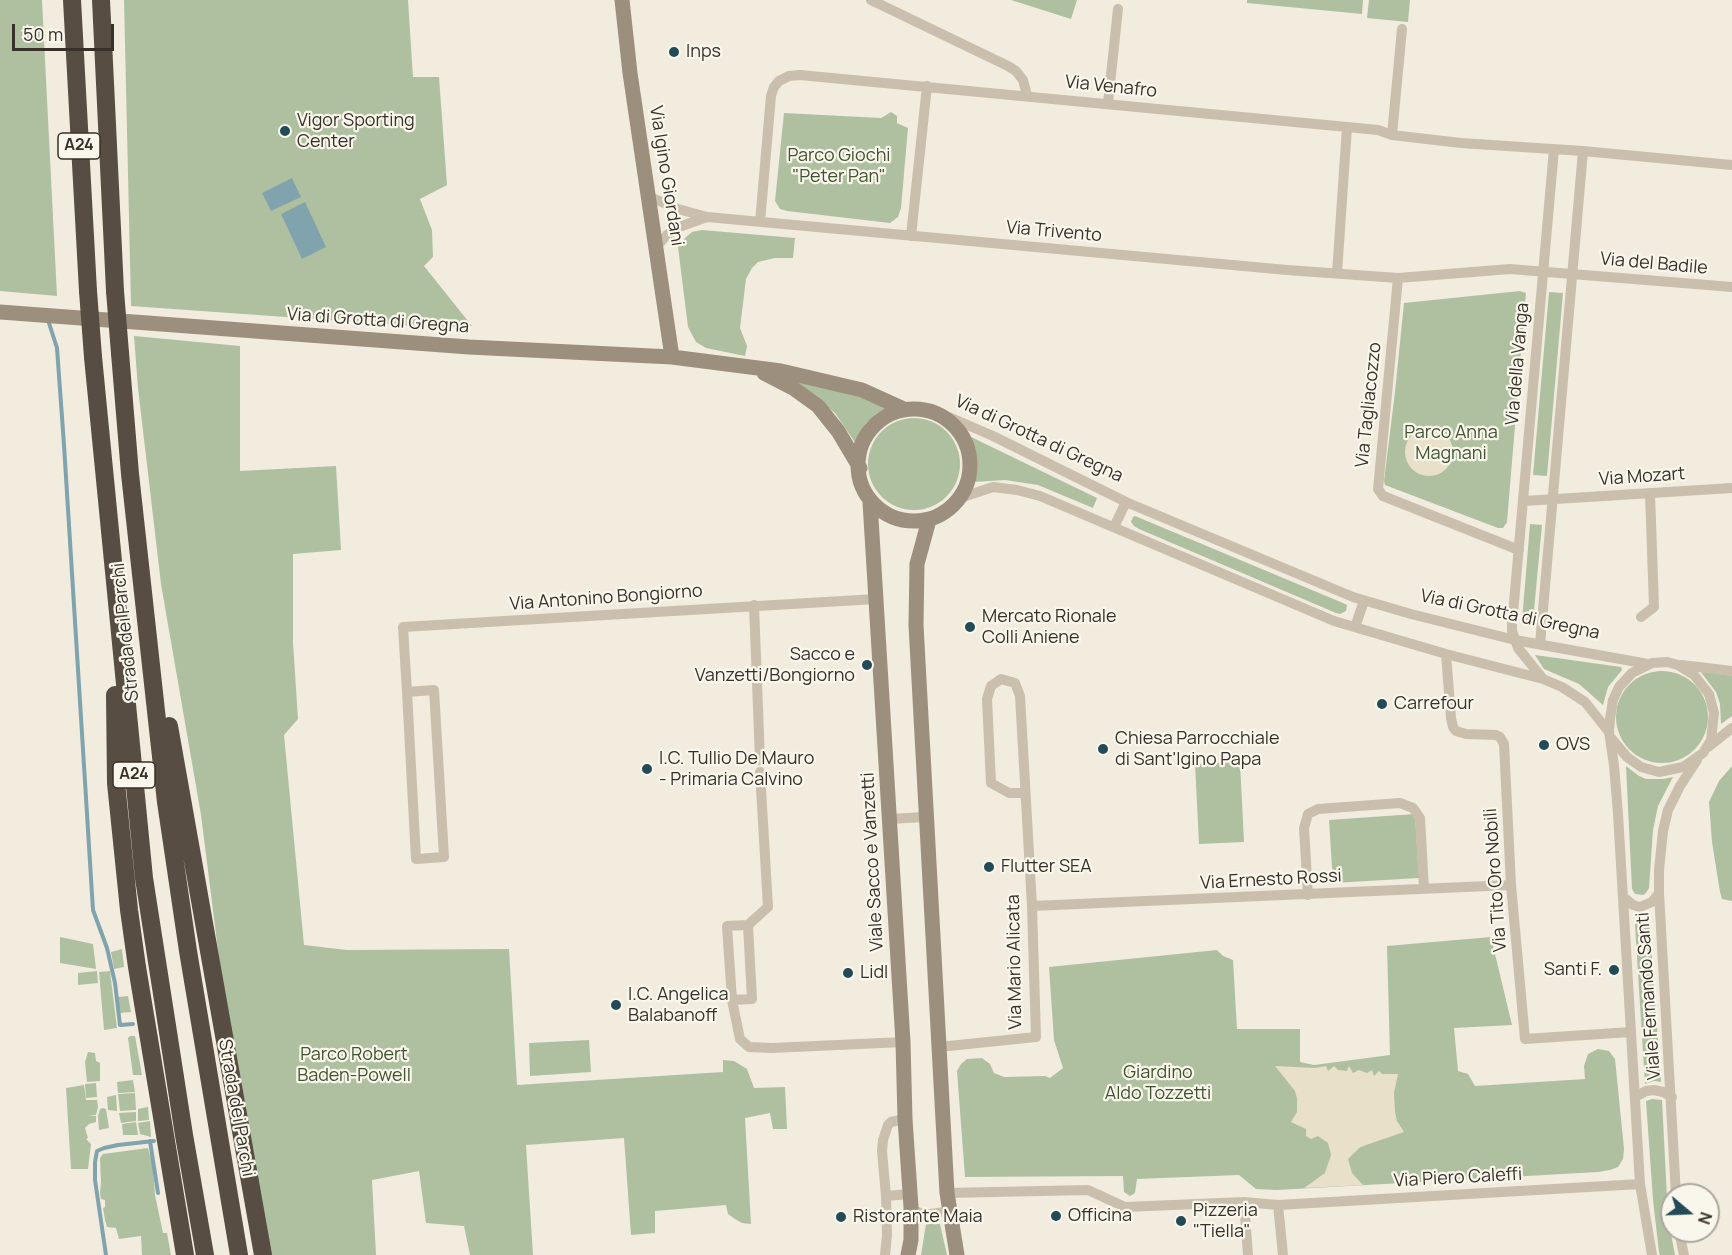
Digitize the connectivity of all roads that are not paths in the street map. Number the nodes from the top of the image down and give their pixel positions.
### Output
1 (72, 0) edge
2 (101, 0) edge
3 (622, 0) edge
4 (871, 0) edge
5 (1118, 9) dead end
6 (1402, 28) dead end
7 (927, 86) junction
8 (1027, 95) junction
9 (1108, 103) junction
10 (1347, 127) junction
11 (1392, 135) junction
12 (1554, 148) junction
13 (1583, 151) junction
14 (1732, 165) edge
15 (650, 197) junction
16 (707, 217) junction
17 (760, 222) junction
18 (912, 236) junction
19 (657, 246) junction
20 (1543, 271) junction
21 (1337, 273) junction
22 (1572, 273) junction
23 (1437, 274) joint
24 (1398, 278) junction
25 (1732, 287) edge
26 (0, 312) edge
27 (672, 357) junction
28 (753, 368) junction
29 (904, 409) junction
30 (935, 411) junction
31 (860, 468) junction
32 (1732, 488) edge
33 (1650, 493) junction
34 (957, 499) junction
35 (1554, 499) junction
36 (1126, 501) junction
37 (1524, 501) junction
38 (870, 502) junction
39 (929, 520) junction
40 (1114, 527) junction
41 (1519, 550) junction
42 (140, 571) junction
43 (114, 583) junction
44 (876, 599) junction
45 (1364, 601) junction
46 (754, 605) junction
47 (1641, 617) dead end
48 (1355, 627) junction
49 (1515, 640) junction
50 (1540, 644) junction
51 (1446, 654) junction
52 (1648, 664) junction
53 (1678, 665) junction
54 (1732, 671) edge
55 (1543, 679) junction
56 (407, 692) junction
57 (1732, 728) edge
58 (1610, 735) junction
59 (1705, 750) junction
60 (760, 760) dead end
61 (760, 772) dead end
62 (1025, 793) junction
63 (925, 818) junction
64 (889, 819) junction
65 (1511, 885) junction
66 (1424, 890) junction
67 (1659, 893) junction
68 (1308, 895) junction
69 (1623, 897) junction
70 (1032, 906) junction
71 (748, 925) junction
72 (732, 1000) junction
73 (1631, 1032) junction
74 (903, 1042) junction
75 (939, 1047) junction
76 (1635, 1097) junction
77 (1672, 1097) junction
78 (905, 1119) junction
79 (1676, 1183) edge
80 (1640, 1184) junction
81 (947, 1192) junction
82 (886, 1196) junction
83 (910, 1200) junction
84 (1244, 1202) junction
85 (1278, 1205) junction
86 (950, 1211) junction
87 (185, 1255) edge
88 (205, 1255) edge
89 (239, 1255) edge
90 (263, 1255) edge
91 (885, 1255) edge
92 (908, 1255) edge
93 (957, 1255) edge
94 (1248, 1255) edge
95 (1282, 1255) edge
96 (1652, 1255) edge

1 - 43 highway, Strada dei Parchi / A24, bridge
2 - 42 highway, Strada dei Parchi / A24, bridge
3 - 15 street, Via Igino Giordani
4 - 8 street
5 - 9 street
6 - 11 street
7 - 8 street, Via Venafro
7 - 17 street, Via Venafro
7 - 18 street
8 - 9 street, Via Venafro
9 - 10 street, Via Venafro
10 - 11 street, Via Venafro
10 - 21 street
11 - 12 street, Via Venafro
12 - 13 street, Via Venafro
12 - 20 street, Via della Vanga
13 - 14 street, Via Venafro
13 - 22 street
15 - 16 street, Via Trivento
15 - 19 street, Via Igino Giordani
16 - 17 street, Via Trivento
16 - 19 street, Via Trivento
17 - 18 street, Via Trivento
18 - 21 street, Via Trivento
19 - 27 street, Via Igino Giordani
20 - 22 street, Via del Badile
20 - 23 street, Via del Badile
20 - 37 street, Via della Vanga
21 - 24 street, Via Trivento
22 - 25 street, Via del Badile
22 - 35 street
23 - 24 street, Via Trivento
24 - 41 street, Via Tagliacozzo
26 - 27 street, Via di Grotta di Gregna
27 - 28 street, Via di Grotta di Gregna
28 - 29 street, Via di Grotta di Gregna
28 - 31 street, Via di Grotta di Gregna
29 - 30 street, Via di Grotta di Gregna
29 - 31 street, Via di Grotta di Gregna
30 - 34 street, Via di Grotta di Gregna
30 - 36 street, Via di Grotta di Gregna
31 - 38 street, Via di Grotta di Gregna
32 - 33 street, Via Mozart
33 - 35 street, Via Mozart
33 - 47 street
34 - 39 street, Via di Grotta di Gregna
34 - 40 street, Via di Grotta di Gregna
35 - 37 street, Via Mozart
35 - 50 street
36 - 40 street, Via di Grotta di Gregna
36 - 45 street, Via di Grotta di Gregna
37 - 41 street, Via della Vanga
38 - 39 street
38 - 44 street, Viale Sacco e Vanzetti
39 - 63 street
40 - 48 street, Via di Grotta di Gregna
41 - 49 street, Via della Vanga
42 - 89 highway, Strada dei Parchi / A24
42 - 90 highway
43 - 87 highway
43 - 88 highway, Strada dei Parchi / A24
44 - 46 street, Via Antonino Bongiorno
44 - 64 street, Viale Sacco e Vanzetti
45 - 48 street
45 - 49 street, Via di Grotta di Gregna
46 - 56 street, Via Antonino Bongiorno
46 - 60 street
48 - 51 street, Via di Grotta di Gregna
49 - 50 street, Via di Grotta di Gregna
49 - 55 street, Via della Vanga
50 - 52 street, Via di Grotta di Gregna
51 - 55 street, Via di Grotta di Gregna
51 - 65 street, Via Tito Oro Nobili
52 - 53 street
52 - 58 street
53 - 54 street
53 - 59 street
55 - 58 street, Via di Grotta di Gregna
56 - 56 street, Via Antonino Bongiorno
57 - 59 street
58 - 59 street
58 - 69 street, Viale Fernando Santi
59 - 67 street, Viale Fernando Santi
61 - 71 street
62 - 62 street, Via Mario Alicata
62 - 70 street, Via Mario Alicata
63 - 64 street
63 - 75 street
64 - 74 street, Viale Sacco e Vanzetti
65 - 66 street, Via Ernesto Rossi
65 - 73 street, Via Tito Oro Nobili
66 - 68 street, Via Ernesto Rossi
66 - 68 street
67 - 69 street, Viale Fernando Santi
67 - 77 street, Viale Fernando Santi
68 - 70 street, Via Ernesto Rossi
69 - 73 street, Viale Fernando Santi
70 - 75 street, Via Mario Alicata
71 - 72 street
71 - 72 street
72 - 74 street
73 - 76 street, Viale Fernando Santi
74 - 78 street, Viale Sacco e Vanzetti
75 - 81 street
76 - 77 street, Viale Fernando Santi
76 - 80 street, Viale Fernando Santi
77 - 79 street, Viale Fernando Santi
78 - 82 street
78 - 83 street, Viale Sacco e Vanzetti
80 - 85 street, Via Piero Caleffi
80 - 96 street, Viale Fernando Santi
81 - 84 street, Via Piero Caleffi
81 - 86 street
82 - 83 street
82 - 91 street
83 - 86 street
83 - 92 street, Viale Sacco e Vanzetti
84 - 85 street, Via Piero Caleffi
84 - 94 street
85 - 95 street
86 - 93 street

